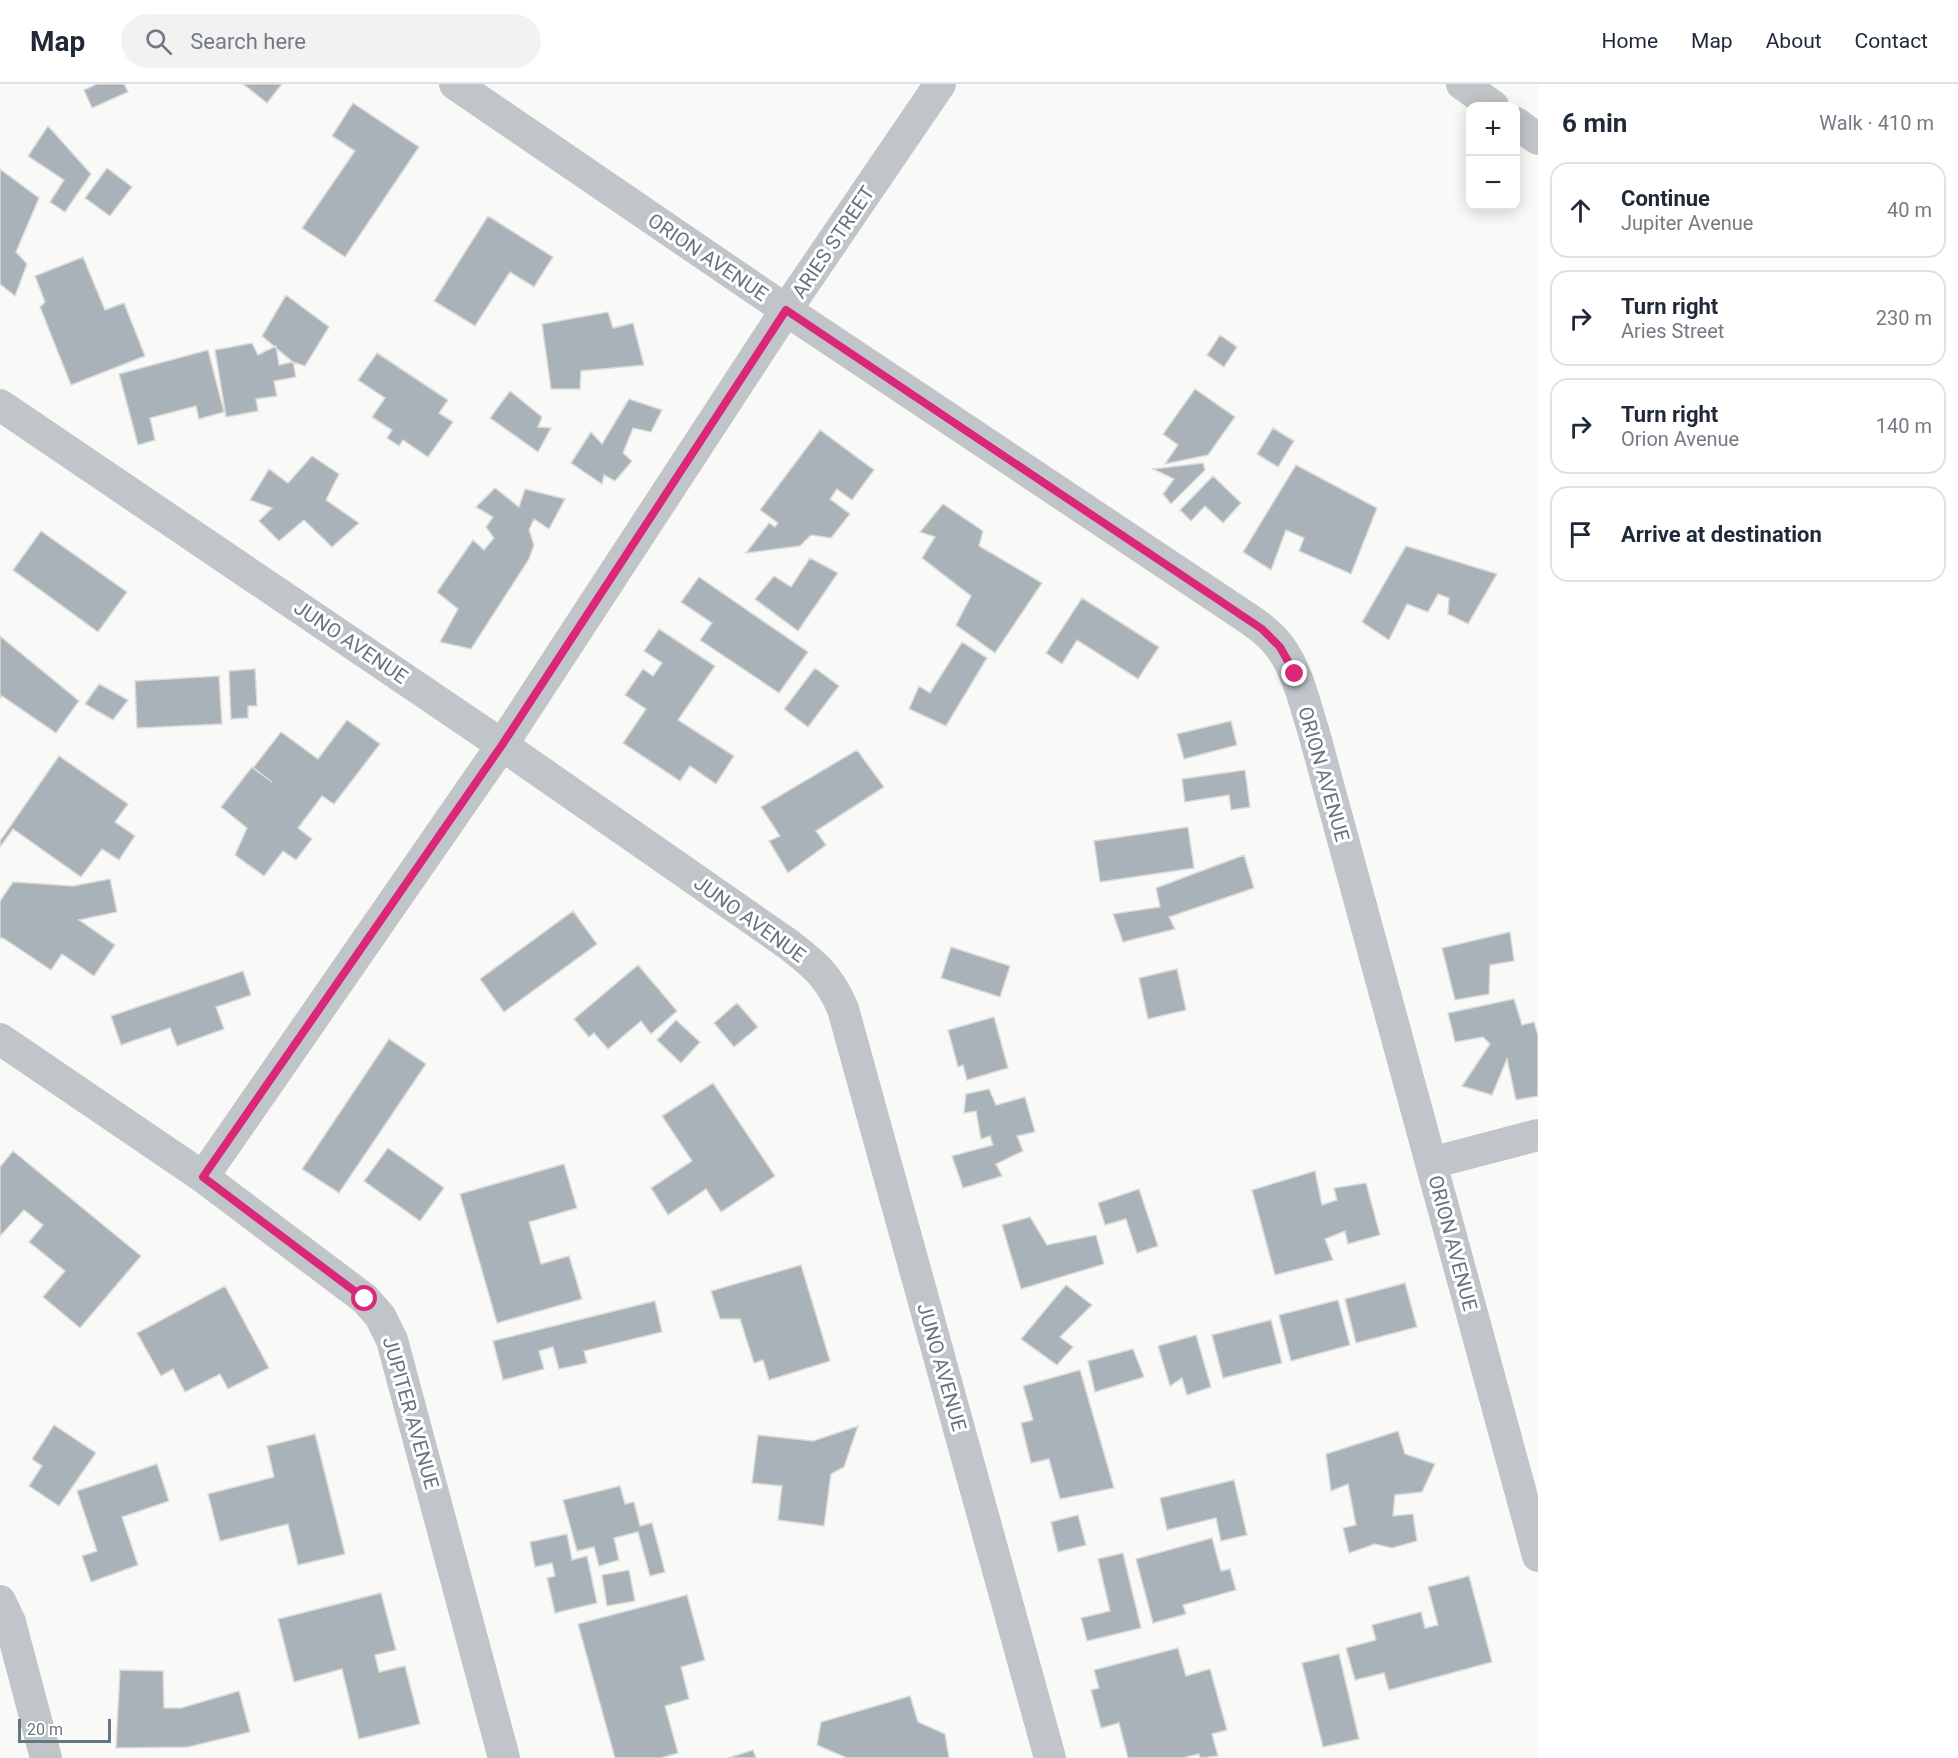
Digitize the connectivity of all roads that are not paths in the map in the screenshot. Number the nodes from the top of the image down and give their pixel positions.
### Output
1 (455, 84) edge
2 (940, 84) edge
3 (1462, 84) edge
4 (1487, 102) edge
5 (1520, 126) edge
6 (1538, 139) edge
7 (786, 310) junction
8 (0, 405) edge
9 (502, 745) junction
10 (0, 1039) edge
11 (1538, 1135) edge
12 (1431, 1163) junction
13 (203, 1177) junction
14 (1538, 1556) edge
15 (0, 1601) edge
16 (46, 1758) edge
17 (504, 1758) edge
18 (1050, 1758) edge

1 - 7 street, ORION AVENUE
2 - 7 street, ARIES STREET
3 - 4 street
5 - 6 street
7 - 9 street, ARIES STREET
7 - 12 street, ORION AVENUE
8 - 9 street, JUNO AVENUE
9 - 13 street, ARIES STREET
9 - 18 street, JUNO AVENUE
10 - 13 street, JUPITER AVENUE
11 - 12 street
12 - 14 street, ORION AVENUE
13 - 17 street, JUPITER AVENUE
15 - 16 street

